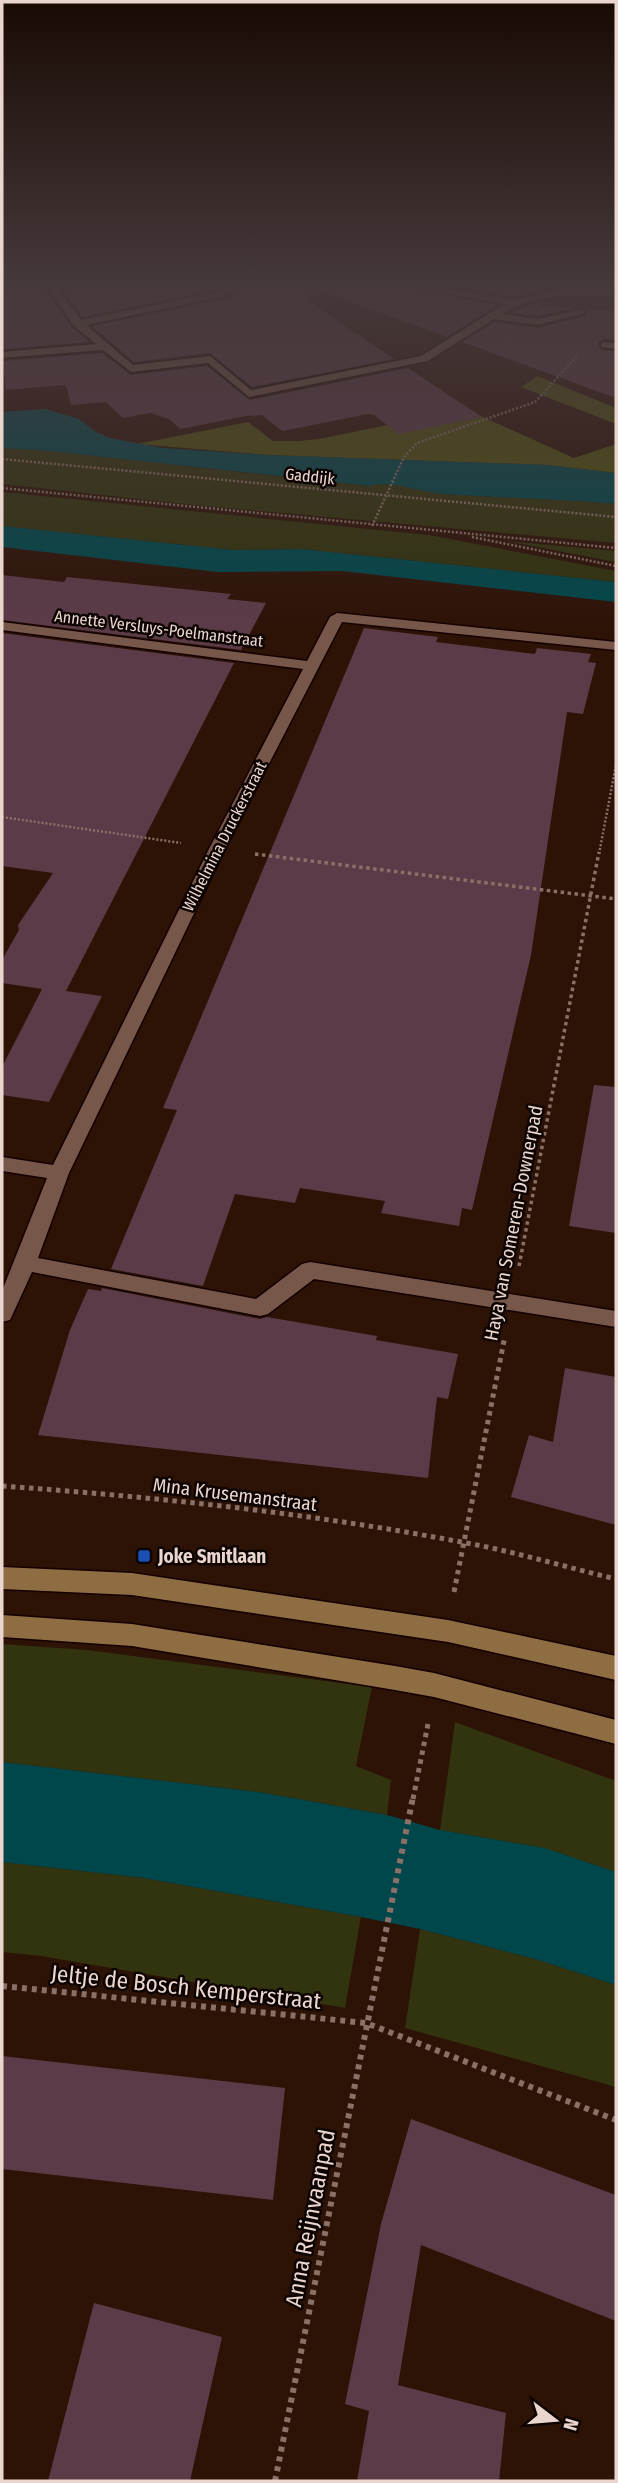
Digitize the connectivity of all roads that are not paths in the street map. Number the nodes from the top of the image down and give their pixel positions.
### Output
1 (2, 626) edge
2 (616, 646) edge
3 (311, 666) junction
4 (2, 1164) edge
5 (58, 1173) junction
6 (25, 1263) junction
7 (2, 1314) edge
8 (616, 1319) edge
9 (2, 1578) edge
10 (2, 1626) edge
11 (616, 1668) edge
12 (616, 1732) edge

1 - 3 street, Annette Versluys-Poelmanstraat
2 - 3 street, Wilhelmina Druckerstraat
3 - 5 street, Wilhelmina Druckerstraat
4 - 5 street
5 - 6 street, Wilhelmina Druckerstraat
6 - 7 street, Wilhelmina Druckerstraat
6 - 8 street
9 - 11 street
10 - 12 street

